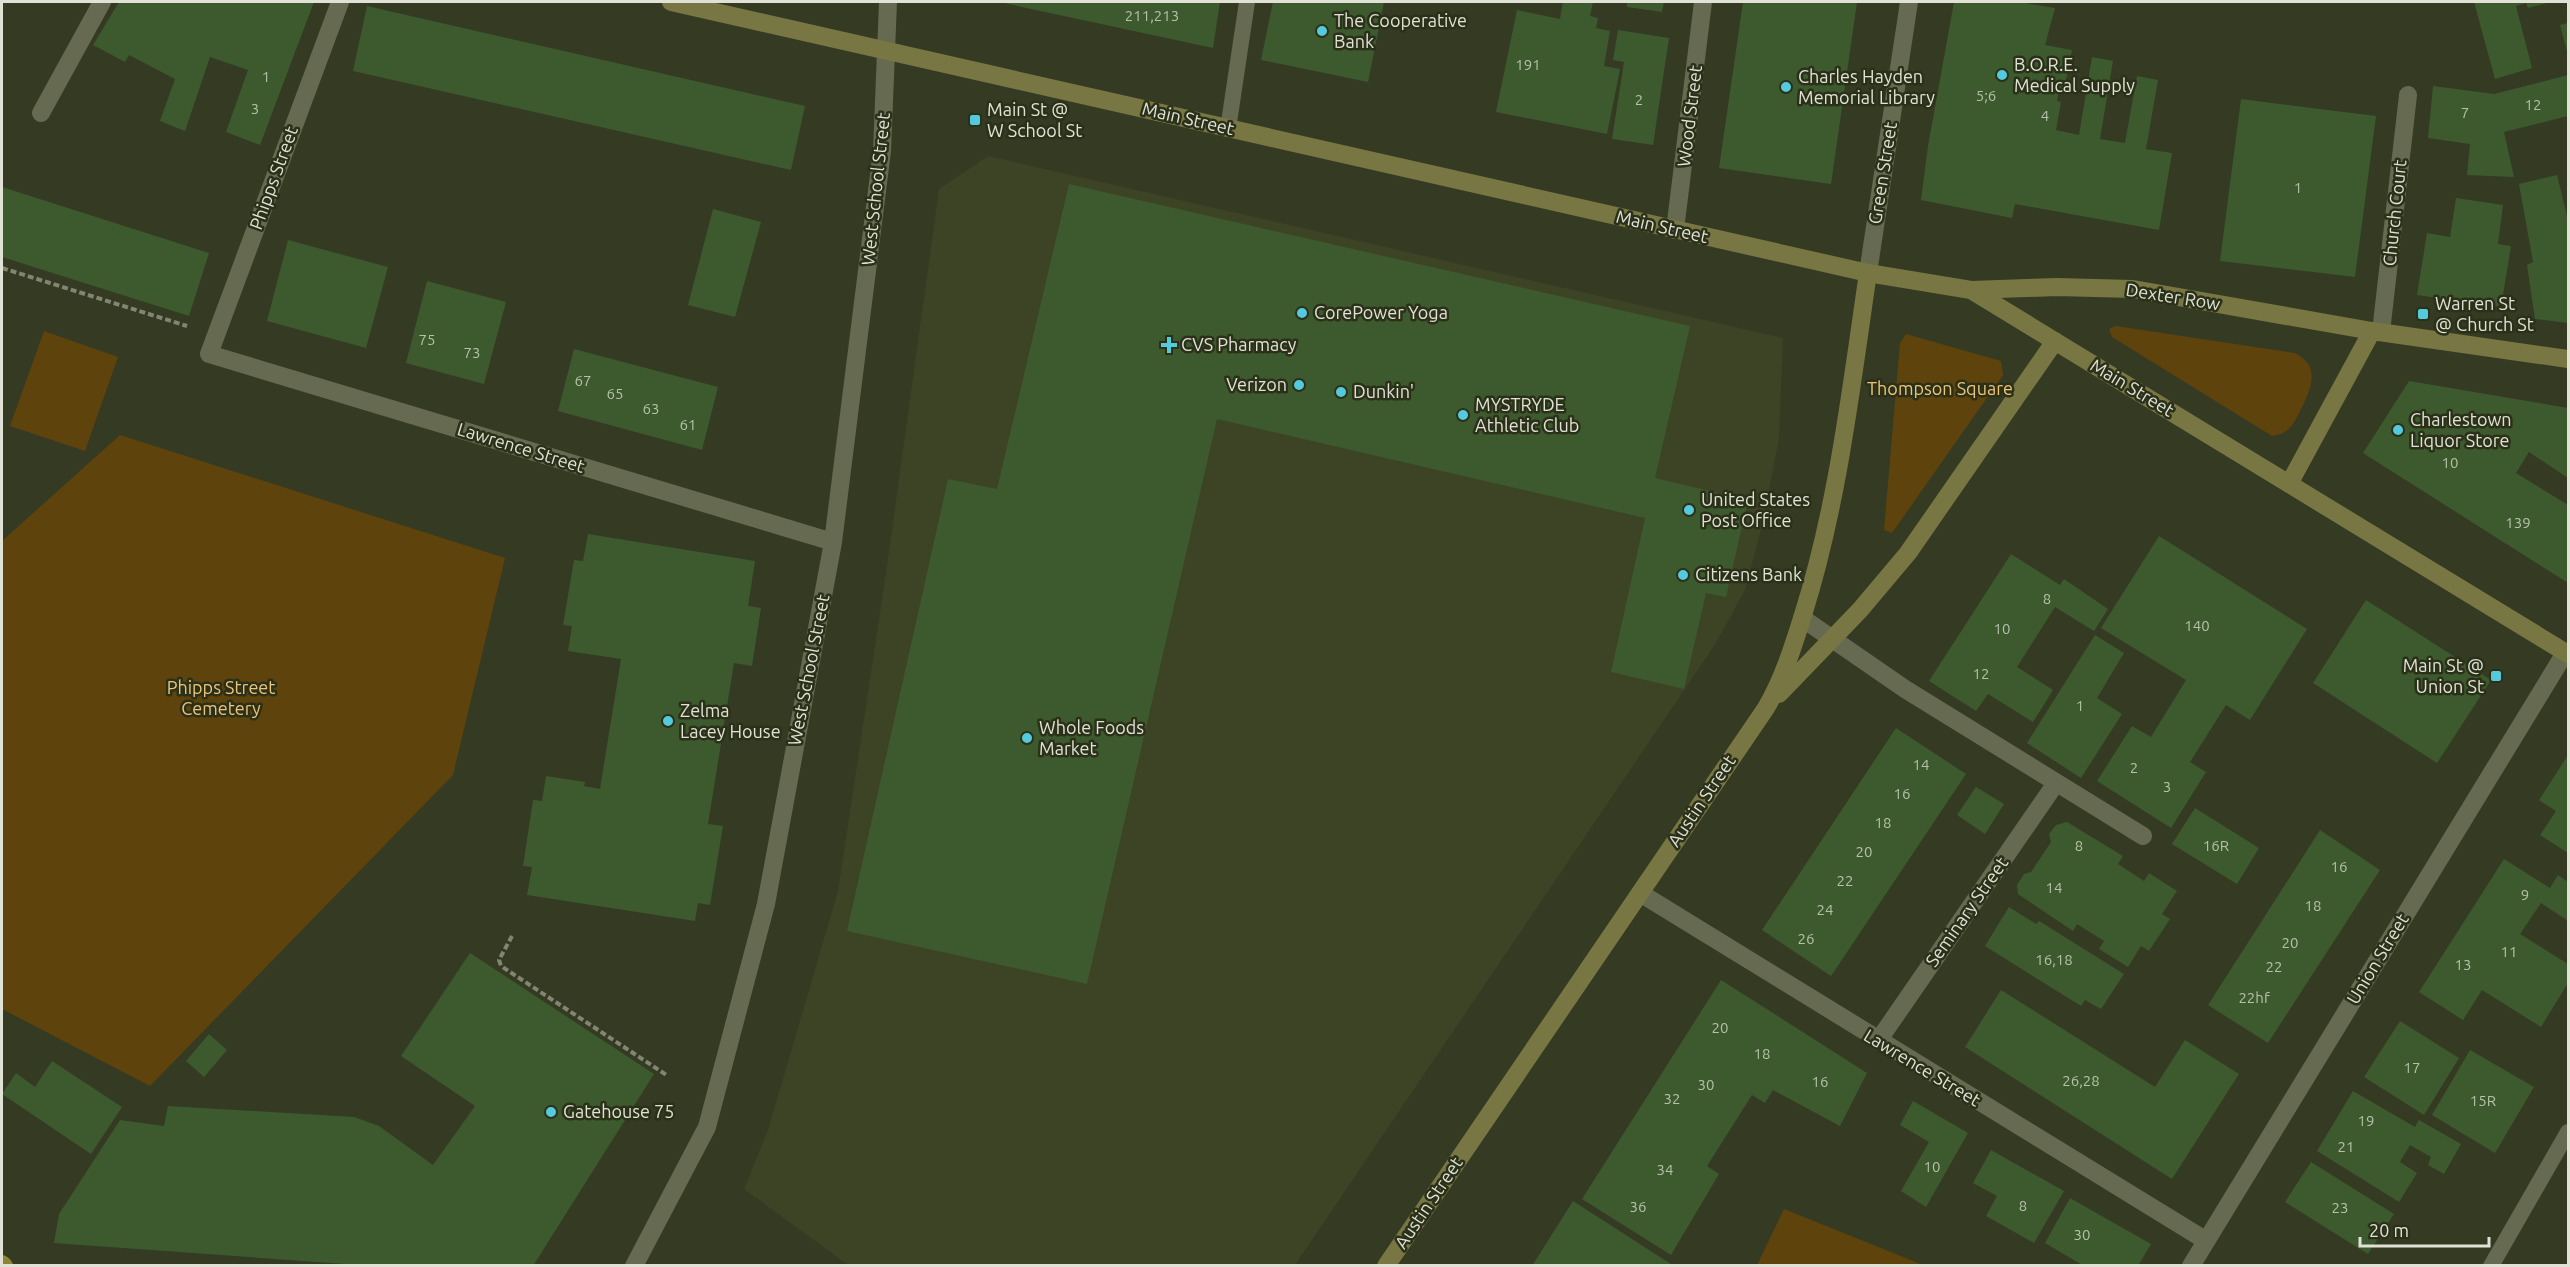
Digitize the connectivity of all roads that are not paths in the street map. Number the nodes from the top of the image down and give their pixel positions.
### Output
1 (102, 2) edge
2 (340, 2) edge
3 (671, 2) edge
4 (888, 2) edge
5 (1247, 2) edge
6 (1703, 2) edge
7 (1909, 2) edge
8 (887, 51) junction
9 (2408, 95) dead end
10 (41, 113) dead end
11 (1228, 129) junction
12 (1675, 230) junction
13 (1868, 273) junction
14 (1971, 290) junction
15 (2377, 331) junction
16 (2055, 341) junction
17 (209, 354) joint
18 (2568, 359) edge
19 (2289, 484) junction
20 (833, 542) junction
21 (1802, 618) junction
22 (1833, 639) junction
23 (2567, 653) edge
24 (1766, 708) junction
25 (2056, 783) junction
26 (2143, 836) dead end
27 (1640, 893) junction
28 (1878, 1041) junction
29 (2568, 1132) edge
30 (2205, 1240) junction
31 (634, 1266) edge
32 (1386, 1266) edge
33 (2191, 1266) edge
34 (2491, 1266) edge

1 - 10 street
2 - 17 street, Phipps Street
3 - 8 main road, Main Street
4 - 8 street, West School Street
5 - 11 lane
6 - 12 street, Wood Street
7 - 13 street, Green Street
8 - 11 main road, Main Street
8 - 20 street, West School Street
9 - 15 street, Church Court
11 - 12 main road, Main Street
12 - 13 main road, Main Street
13 - 14 main road, Main Street
13 - 21 main road, Austin Street
14 - 15 main road, Dexter Row
14 - 16 main road, Main Street
15 - 18 main road, Dexter Row
15 - 19 main road
16 - 19 main road, Main Street
16 - 22 main road
17 - 20 street, Lawrence Street
19 - 23 main road, Main Street
20 - 31 street, West School Street
21 - 22 street
21 - 24 main road, Austin Street
22 - 24 main road
22 - 25 street
23 - 30 street, Union Street
24 - 27 main road, Austin Street
25 - 26 street
25 - 28 street, Seminary Street
27 - 28 street, Lawrence Street
27 - 32 main road, Austin Street
28 - 30 street, Lawrence Street
29 - 34 lane
30 - 33 street, Union Street

